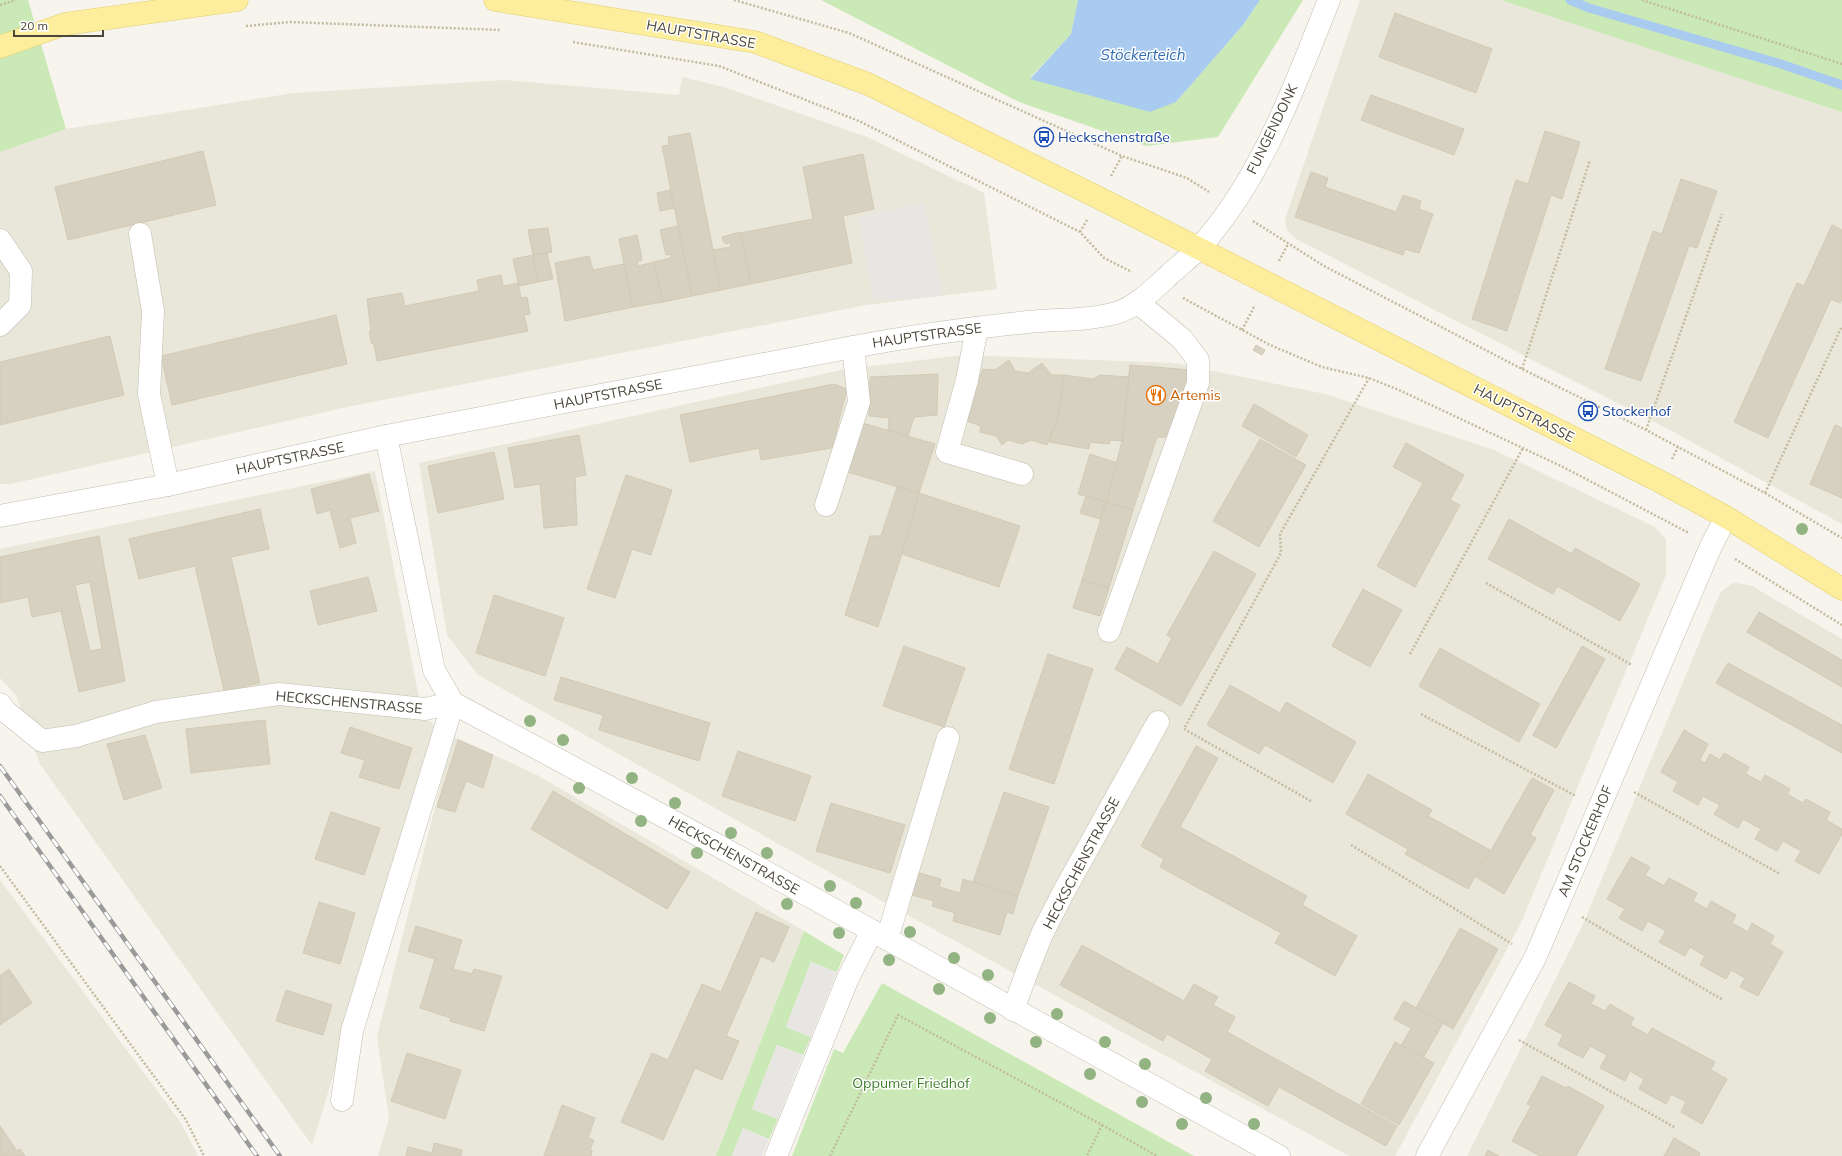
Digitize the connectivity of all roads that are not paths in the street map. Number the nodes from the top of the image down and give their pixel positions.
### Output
1 (237, 0) edge
2 (495, 0) edge
3 (1329, 0) edge
4 (0, 47) edge
5 (140, 234) dead end
6 (0, 240) edge
7 (1198, 248) junction
8 (1137, 302) junction
9 (0, 325) edge
10 (977, 328) junction
11 (852, 347) junction
12 (386, 436) junction
13 (1022, 474) dead end
14 (168, 485) junction
15 (826, 506) dead end
16 (0, 516) edge
17 (1726, 517) junction
18 (1842, 589) edge
19 (1109, 631) dead end
20 (453, 703) junction
21 (0, 704) edge
22 (1158, 722) road end
23 (948, 738) dead end
24 (880, 935) junction
25 (1013, 1010) junction
26 (342, 1100) dead end
27 (776, 1156) edge
28 (1279, 1156) edge
29 (1427, 1156) edge

1 - 4 main road
2 - 7 main road, HAUPTSTRASSE
3 - 7 street, FUNGENDONK
5 - 14 street
6 - 9 street
7 - 8 street, HAUPTSTRASSE
7 - 17 main road, HAUPTSTRASSE
8 - 10 street, HAUPTSTRASSE
8 - 19 street
10 - 11 street, HAUPTSTRASSE
10 - 13 street
11 - 12 street, HAUPTSTRASSE
11 - 15 street
12 - 14 street, HAUPTSTRASSE
12 - 20 street
14 - 16 street, HAUPTSTRASSE
17 - 18 main road, HAUPTSTRASSE
17 - 29 street, AM STOCKERHOF
20 - 21 street, HECKSCHENSTRASSE
20 - 24 street, HECKSCHENSTRASSE
20 - 26 street
22 - 25 street, HECKSCHENSTRASSE
23 - 24 street
24 - 25 street, HECKSCHENSTRASSE
24 - 27 street
25 - 28 street, HECKSCHENSTRASSE

